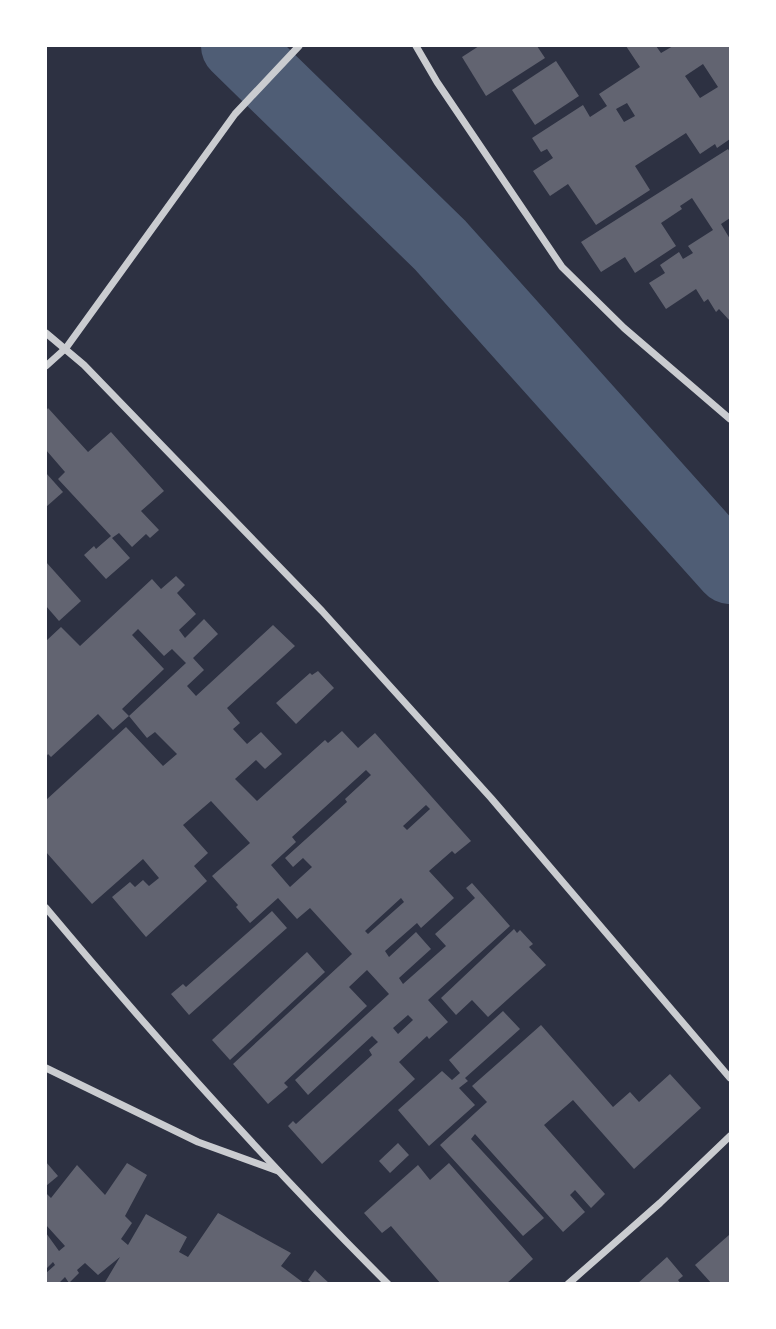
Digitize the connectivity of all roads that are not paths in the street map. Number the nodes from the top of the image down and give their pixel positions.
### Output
1 (299, 46) edge
2 (416, 46) edge
3 (46, 332) edge
4 (66, 348) junction
5 (46, 366) edge
6 (730, 419) edge
7 (46, 908) edge
8 (46, 1068) edge
9 (730, 1078) edge
10 (730, 1136) edge
11 (280, 1171) junction
12 (388, 1283) edge
13 (568, 1283) edge

1 - 4 street
2 - 6 street
3 - 4 street
4 - 5 street
4 - 9 street
7 - 11 street
8 - 11 street
10 - 13 street
11 - 12 street

